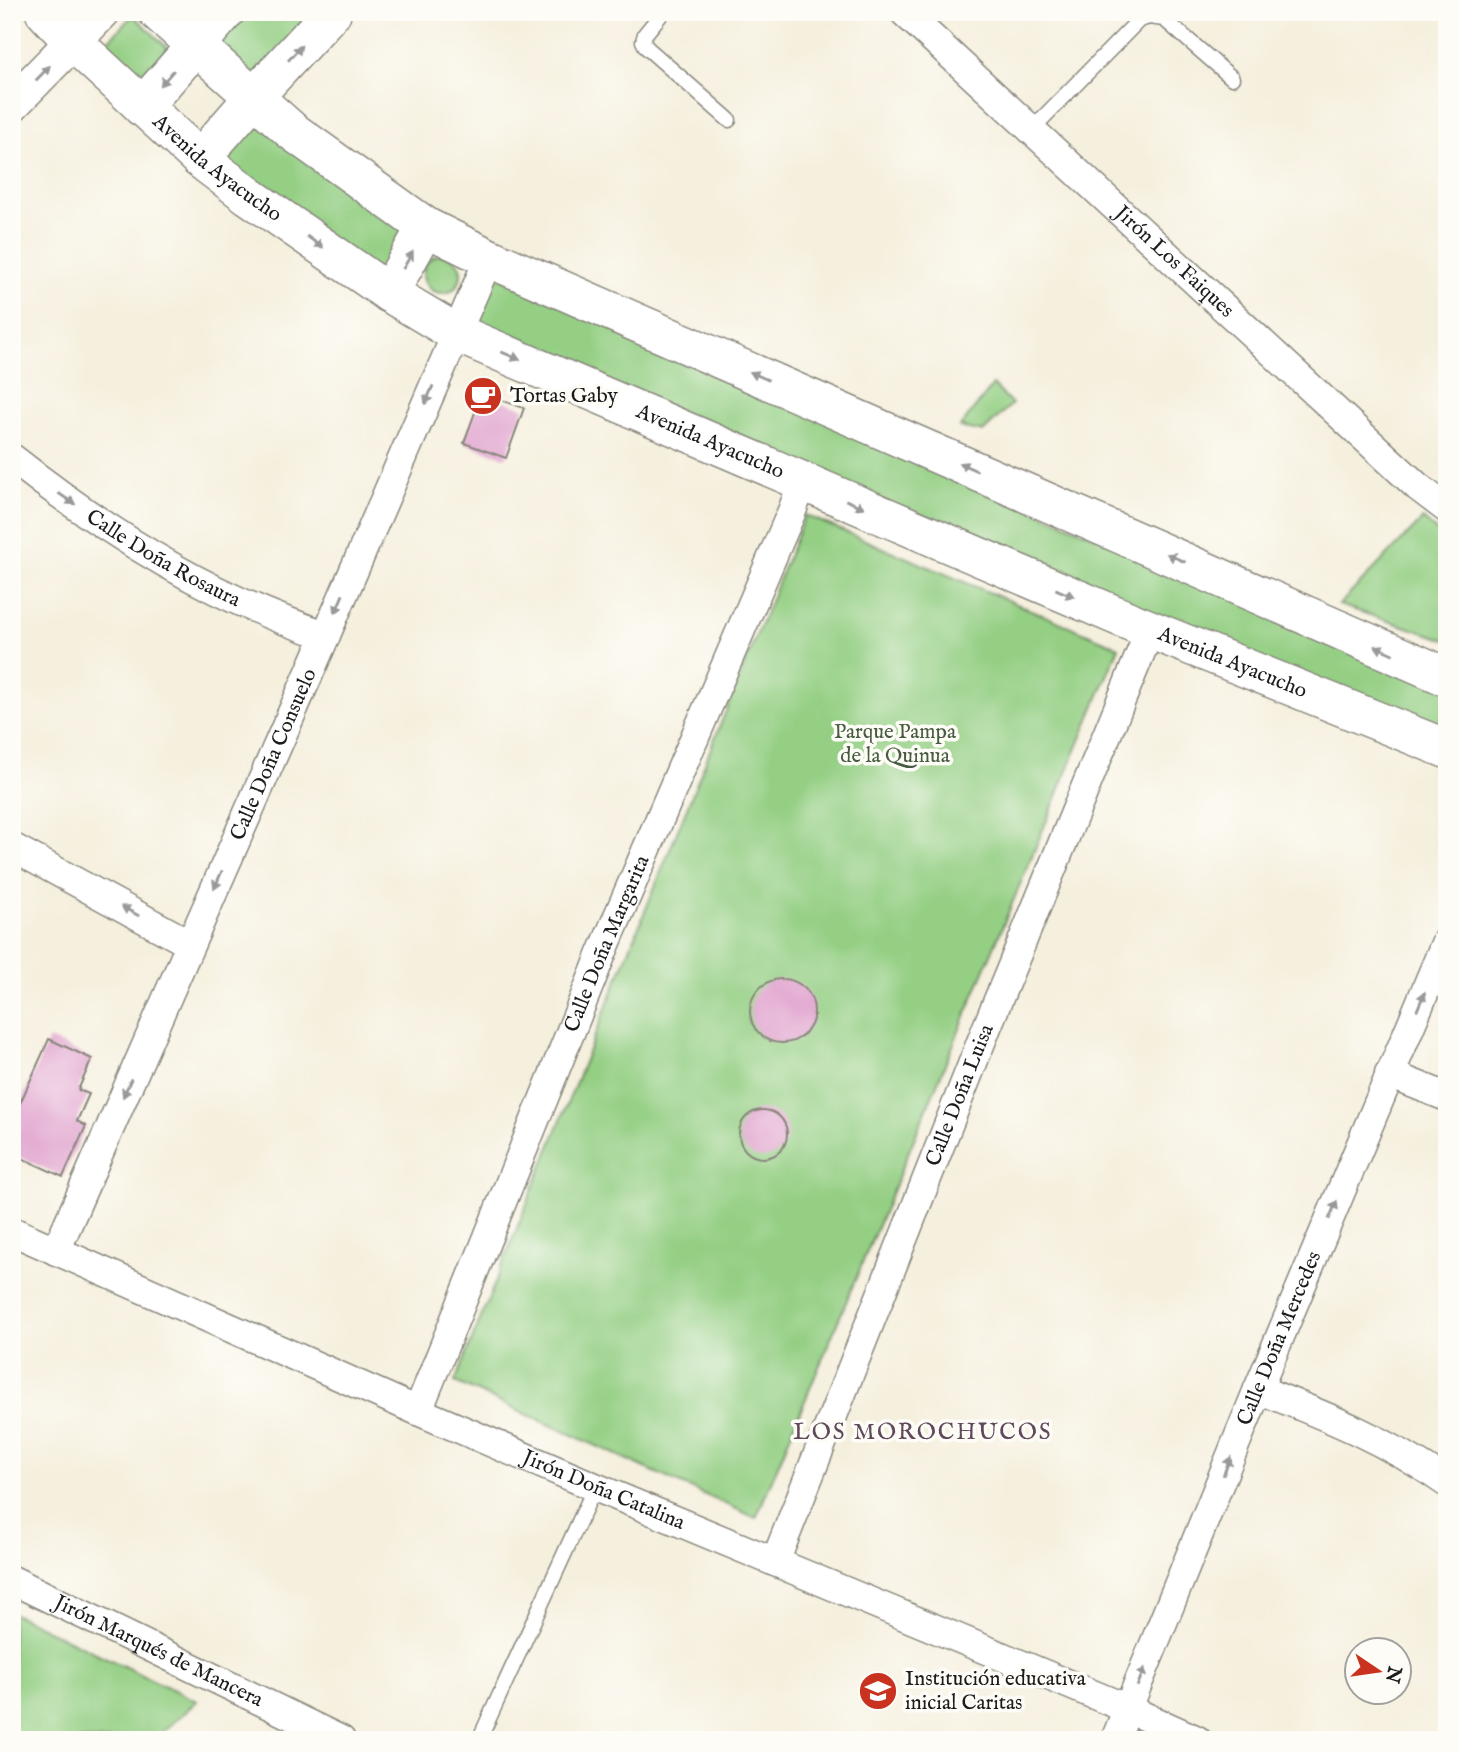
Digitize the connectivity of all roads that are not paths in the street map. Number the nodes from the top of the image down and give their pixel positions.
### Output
1 (45, 12) edge
2 (102, 12) edge
3 (158, 12) edge
4 (225, 12) edge
5 (332, 12) edge
6 (663, 12) edge
7 (904, 12) edge
8 (73, 42) junction
9 (195, 46) junction
10 (1232, 78) dead end
11 (253, 98) junction
12 (12, 104) edge
13 (142, 107) junction
14 (729, 120) dead end
15 (1031, 130) junction
16 (200, 159) junction
17 (426, 228) junction
18 (489, 258) junction
19 (389, 293) junction
20 (456, 333) junction
21 (12, 458) edge
22 (803, 481) junction
23 (1447, 509) edge
24 (1150, 629) junction
25 (326, 635) junction
26 (1447, 677) edge
27 (1447, 749) edge
28 (12, 847) edge
29 (1447, 939) edge
30 (190, 944) junction
31 (1389, 1074) junction
32 (1447, 1097) edge
33 (12, 1231) edge
34 (56, 1251) junction
35 (1258, 1389) junction
36 (418, 1411) junction
37 (1447, 1483) edge
38 (595, 1487) junction
39 (775, 1562) junction
40 (12, 1580) edge
41 (1128, 1709) junction
42 (341, 1740) edge
43 (479, 1740) edge
44 (1115, 1740) edge
45 (1197, 1740) edge

1 - 8 main road, Avenida Ayacucho
2 - 8 street
3 - 9 main road
4 - 9 main road
11 -> 5 main road
6 - 14 lane
7 - 15 street, Jirón Los Faiques
12 -> 8 street
8 - 13 main road, Avenida Ayacucho
9 - 11 main road
9 -> 13 main road
10 - 15 lane
11 - 16 main road
11 - 17 main road
13 - 16 main road, Avenida Ayacucho
15 - 23 street, Jirón Los Faiques
16 -> 19 main road, Avenida Ayacucho
17 - 18 main road
19 -> 17 main road
18 - 20 street, Calle Doña Consuelo
26 -> 18 main road
19 - 20 main road, Avenida Ayacucho
20 -> 22 main road, Avenida Ayacucho
20 -> 25 street, Calle Doña Consuelo
21 -> 25 street, Calle Doña Rosaura
22 -> 24 main road, Avenida Ayacucho
22 - 36 street, Calle Doña Margarita
24 - 27 main road, Avenida Ayacucho
24 - 39 street, Calle Doña Luisa
25 -> 30 street, Calle Doña Consuelo
30 -> 28 street
31 -> 29 street, Calle Doña Mercedes
30 -> 34 street, Calle Doña Consuelo
31 - 32 street
35 -> 31 street, Calle Doña Mercedes
33 - 34 street, Jirón Doña Catalina
34 - 36 street, Jirón Doña Catalina
35 - 37 street
41 -> 35 street, Calle Doña Mercedes
36 - 38 street, Jirón Doña Catalina
38 - 39 street, Jirón Doña Catalina
38 - 43 lane
39 - 41 street, Jirón Doña Catalina
40 - 42 street, Jirón Marqués de Mancera
41 - 44 street, Calle Doña Mercedes
41 - 45 street, Jirón Doña Catalina

